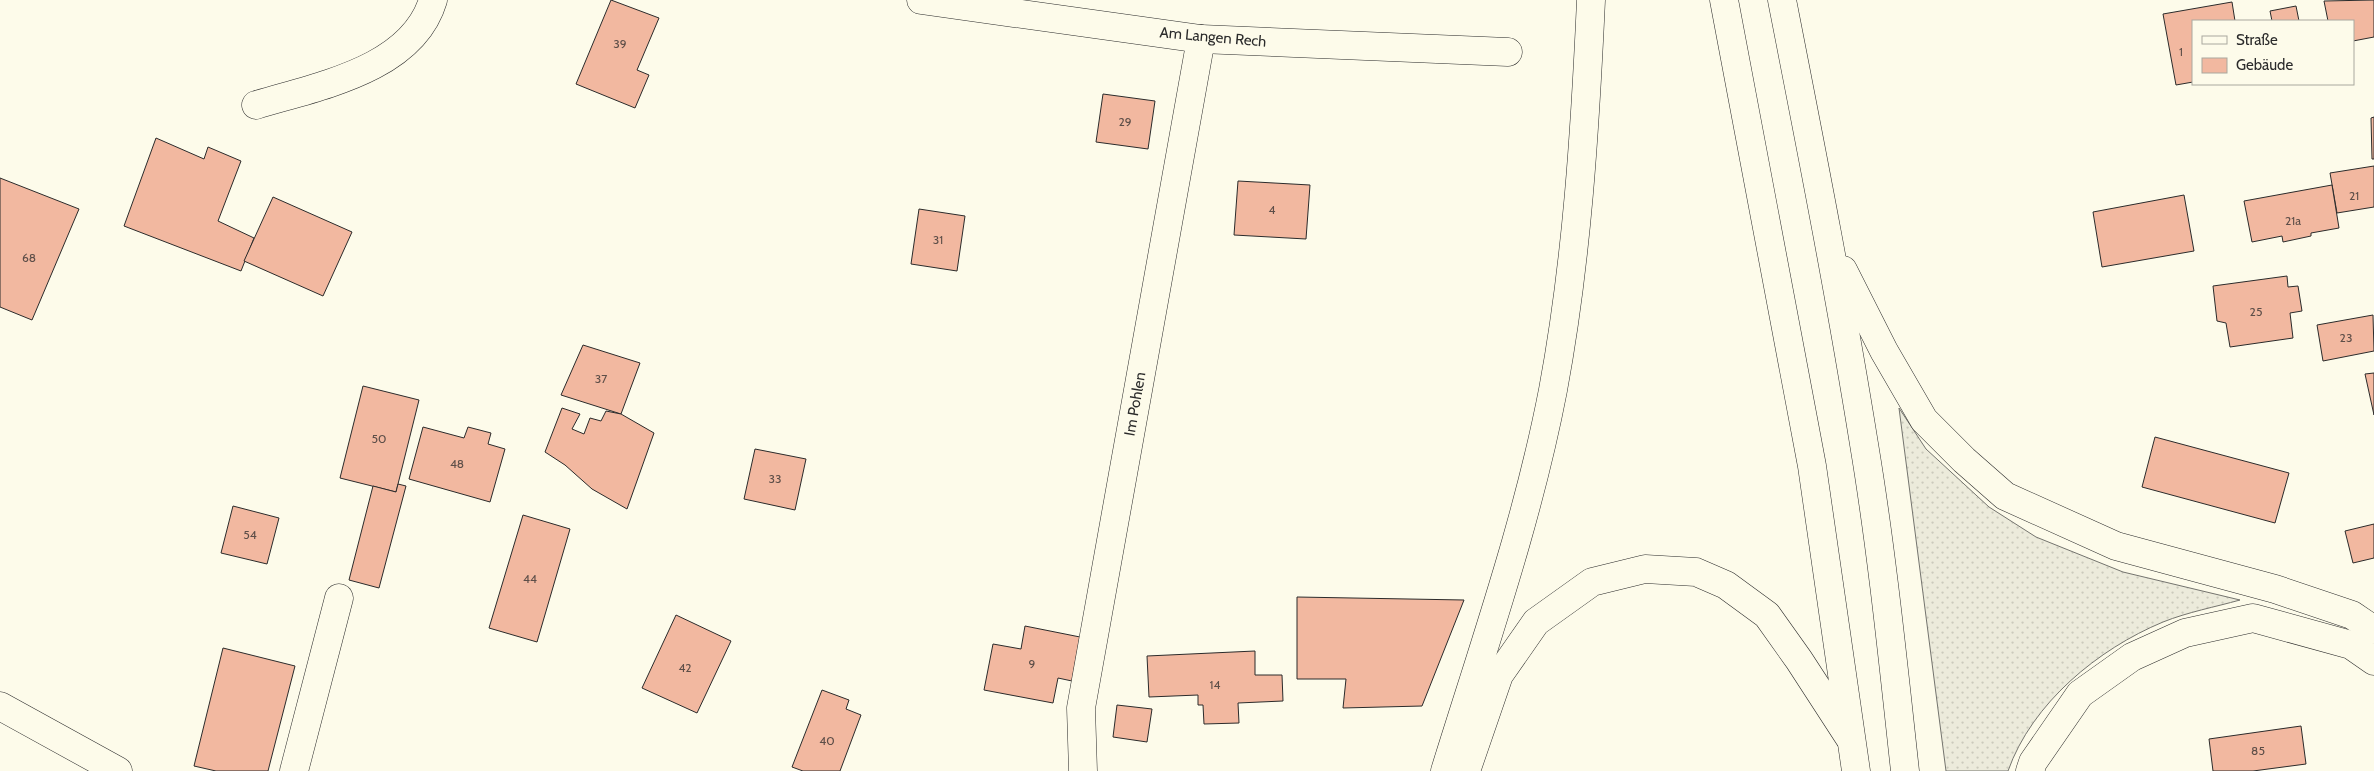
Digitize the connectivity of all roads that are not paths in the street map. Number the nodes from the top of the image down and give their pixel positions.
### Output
1 (433, 0) edge
2 (921, 0) edge
3 (1590, 0) edge
4 (1724, 0) edge
5 (1782, 0) edge
6 (1201, 39) junction
7 (1508, 52) dead end
8 (256, 105) dead end
9 (1829, 244) junction
10 (338, 598) dead end
11 (2374, 630) edge
12 (2374, 661) edge
13 (0, 706) edge
14 (1854, 744) junction
15 (118, 771) edge
16 (294, 771) edge
17 (1083, 771) edge
18 (1445, 771) edge
19 (1466, 771) edge
20 (1856, 771) edge
21 (1905, 771) edge
22 (2030, 771) edge

1 - 8 main road
2 - 6 main road, Am Langen Rech
3 - 18 main road
4 - 14 main road
5 - 9 main road
6 - 7 main road, Am Langen Rech
6 - 17 main road, Im Pohlen
9 - 11 main road
9 - 21 main road
10 - 16 main road
12 - 22 main road
13 - 15 main road
14 - 19 main road
14 - 20 main road

